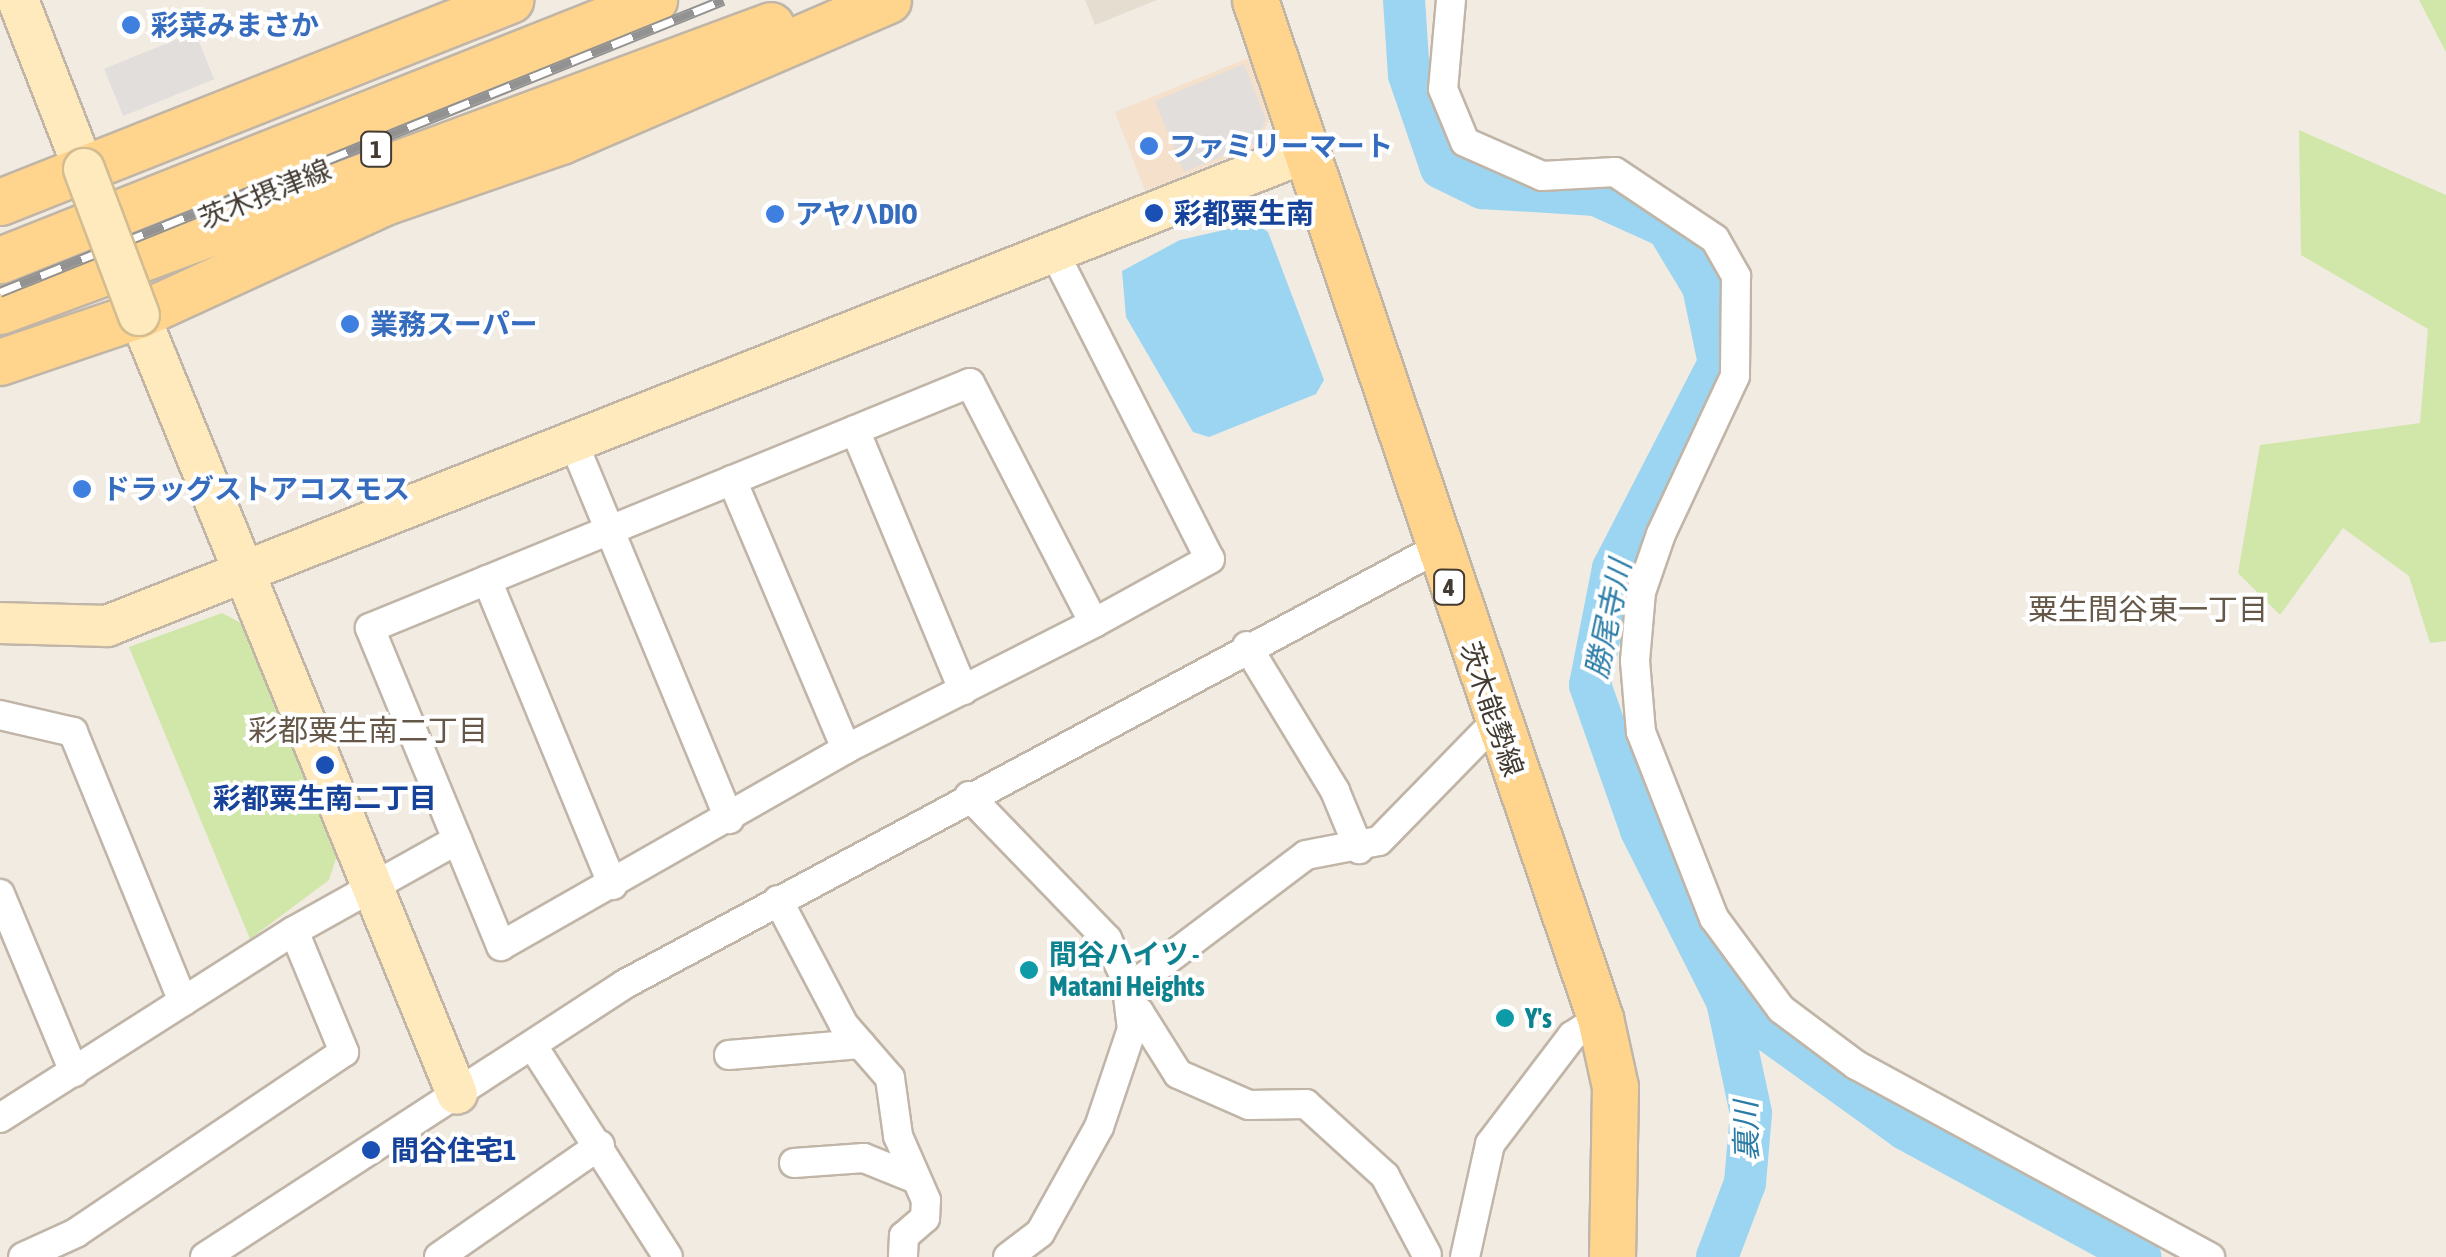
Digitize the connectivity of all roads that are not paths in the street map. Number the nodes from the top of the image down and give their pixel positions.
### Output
1 (18, 0) edge
2 (510, 0) edge
3 (586, 0) edge
4 (654, 0) edge
5 (754, 0) edge
6 (839, 0) edge
7 (888, 0) edge
8 (1255, 0) edge
9 (1451, 0) edge
10 (1306, 152) junction
11 (84, 169) junction
12 (0, 202) edge
13 (1054, 252) junction
14 (0, 257) edge
15 (0, 308) edge
16 (140, 315) junction
17 (0, 362) edge
18 (855, 430) junction
19 (574, 444) junction
20 (732, 480) junction
21 (609, 530) junction
22 (1436, 549) junction
23 (248, 573) junction
24 (487, 580) junction
25 (0, 623) edge
26 (1094, 623) junction
27 (1247, 646) junction
28 (962, 690) junction
29 (0, 715) edge
30 (1496, 721) junction
31 (846, 749) junction
32 (969, 796) junction
33 (729, 818) junction
34 (457, 840) junction
35 (1358, 849) junction
36 (371, 881) junction
37 (614, 885) junction
38 (0, 894) edge
39 (778, 900) junction
40 (294, 931) junction
41 (183, 1001) junction
42 (1128, 1001) junction
43 (1600, 1018) junction
44 (861, 1044) junction
45 (533, 1046) junction
46 (729, 1055) dead end
47 (74, 1072) junction
48 (458, 1094) junction
49 (0, 1118) edge
50 (600, 1145) junction
51 (794, 1163) dead end
52 (916, 1179) junction
53 (1466, 1253) edge
54 (1424, 1256) edge
55 (23, 1257) edge
56 (205, 1257) edge
57 (439, 1257) edge
58 (668, 1257) edge
59 (903, 1257) edge
60 (1008, 1257) edge
61 (1612, 1257) edge
62 (2210, 1257) edge

1 - 11 street
2 - 11 main road
3 - 14 main road
4 - 14 main road, 茨木摂津線 / 1
5 - 15 main road, 茨木摂津線 / 1
6 - 15 main road
7 - 16 main road
8 - 10 main road, 茨木能勢線 / 4
9 - 62 street
10 - 13 street
10 - 22 main road, 茨木能勢線 / 4
11 - 12 main road
11 - 16 street, bridge
13 - 19 street
13 - 26 street
16 - 17 main road
16 - 23 street
18 - 20 street
18 - 26 street
18 - 28 street
19 - 21 street
19 - 23 street
20 - 21 street
20 - 31 street
21 - 24 street
21 - 33 street
22 - 27 street
22 - 30 main road, 茨木能勢線 / 4
23 - 25 street
23 - 36 street
24 - 34 street
24 - 37 street
26 - 28 street
27 - 32 street
27 - 35 street
28 - 31 street
29 - 41 street
30 - 35 street
30 - 43 main road, 茨木能勢線 / 4
31 - 33 street
32 - 39 street
32 - 42 street
33 - 37 street
34 - 36 street
34 - 37 street
35 - 42 street
36 - 40 street
36 - 48 street
38 - 47 street
39 - 44 street
39 - 45 street
40 - 41 street
40 - 55 street
41 - 47 street
42 - 54 street
42 - 60 street
43 - 53 street
43 - 61 main road, 茨木能勢線 / 4
44 - 46 street
44 - 52 street
45 - 48 street
45 - 50 street
47 - 49 street
48 - 56 street
50 - 57 street
50 - 58 street
51 - 52 street
52 - 59 street
53 - 54 street

